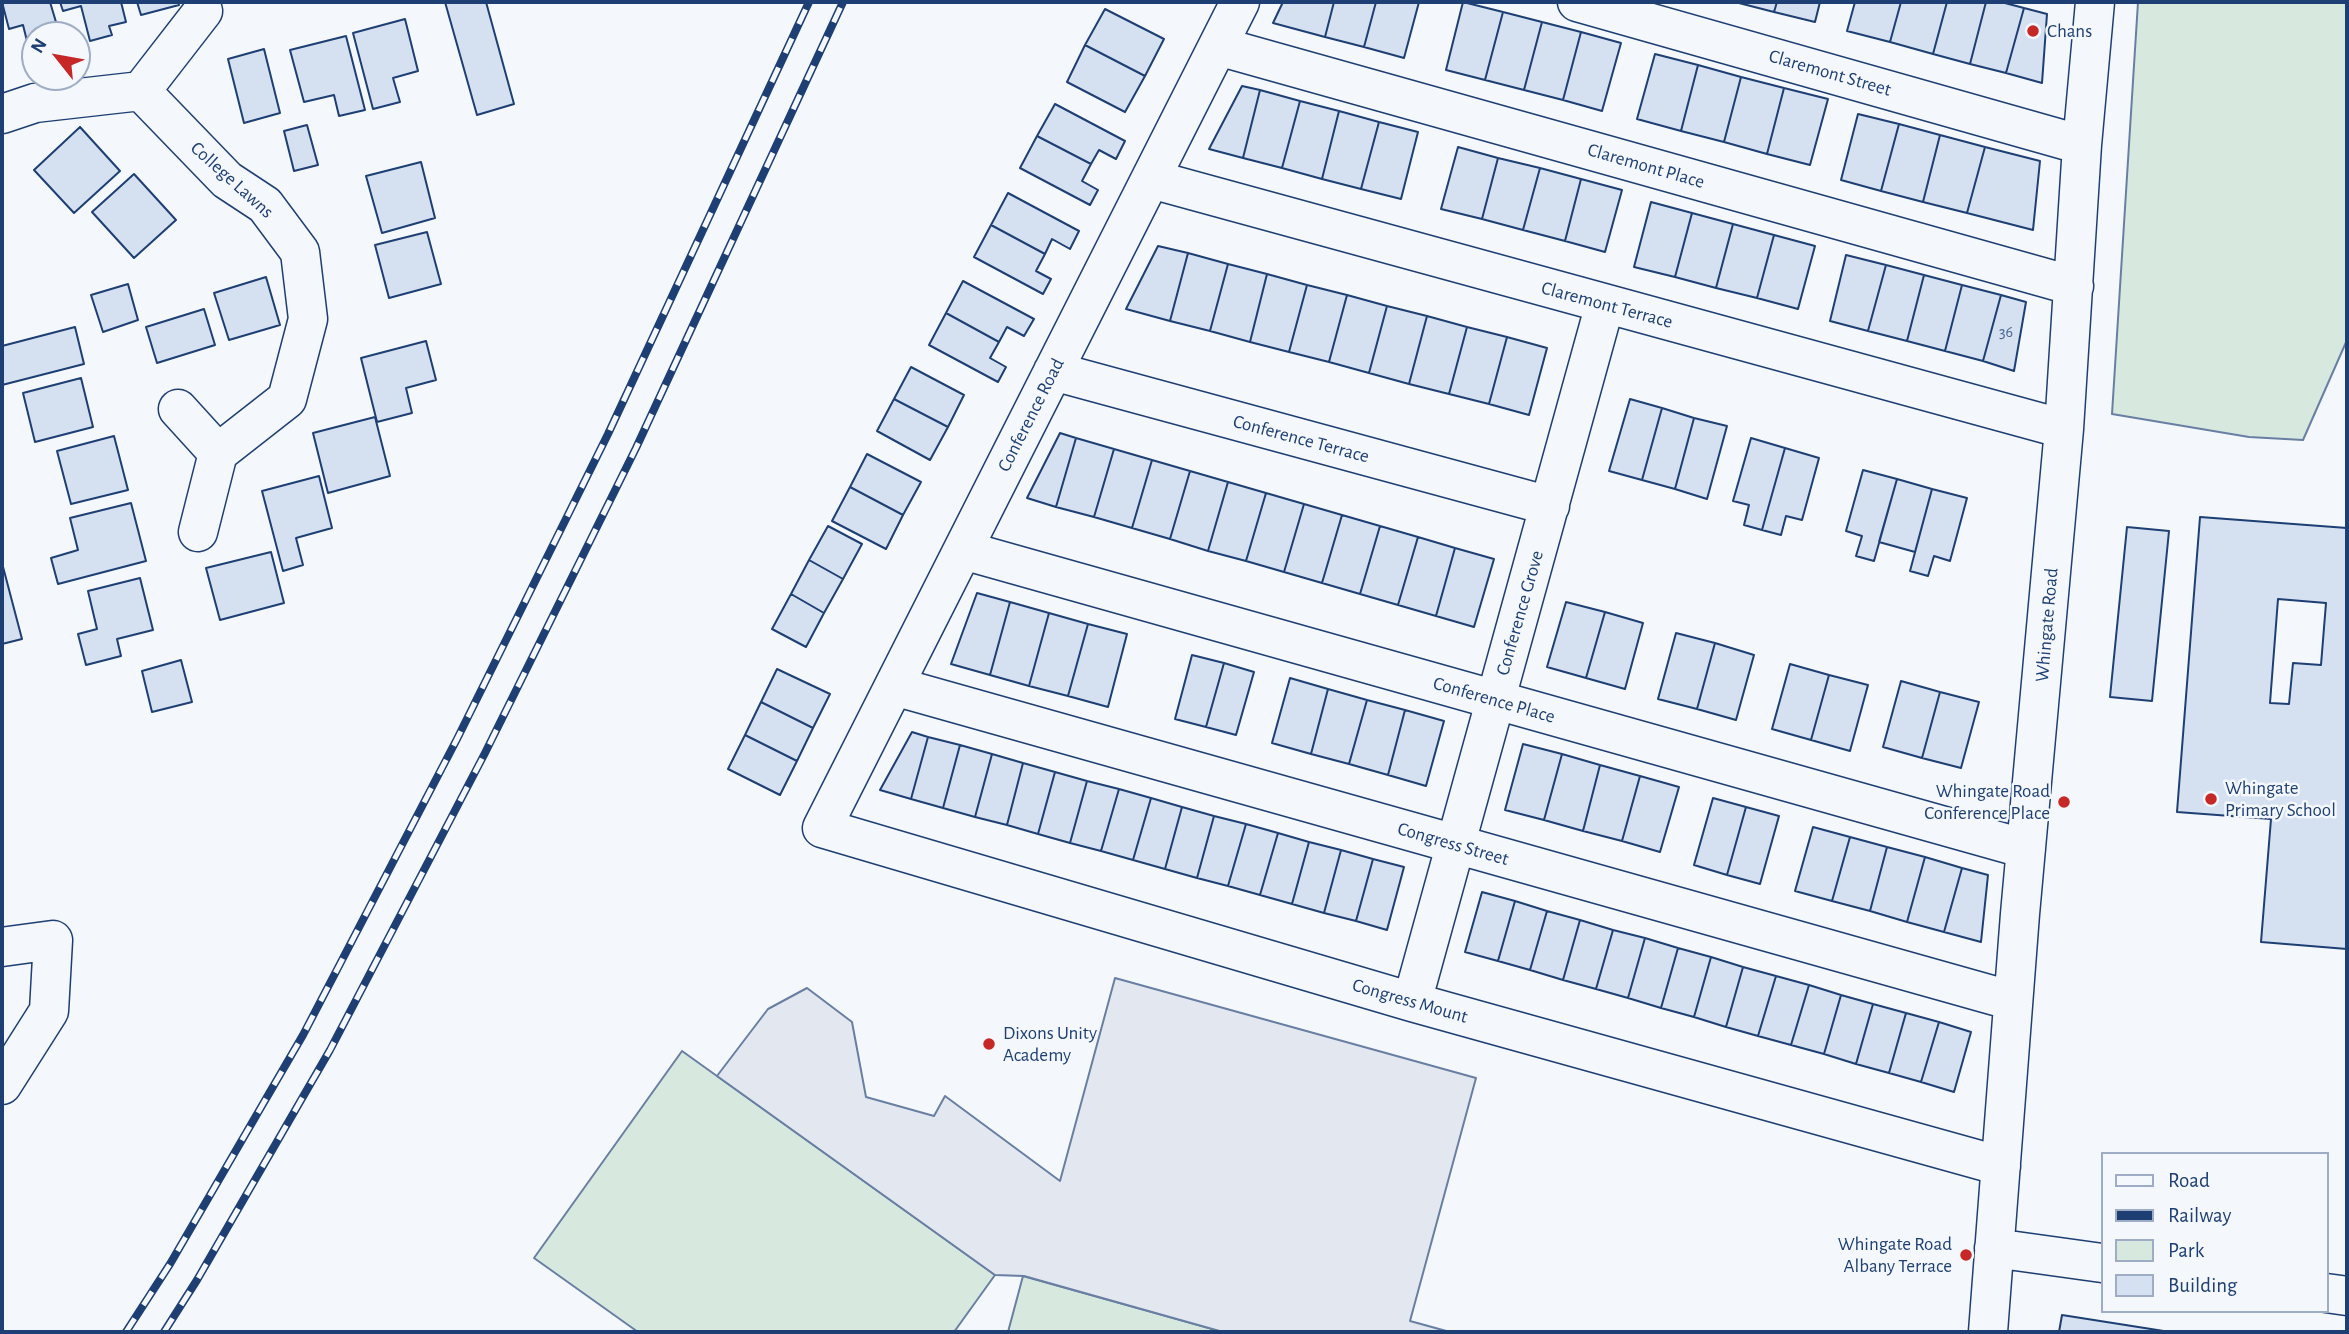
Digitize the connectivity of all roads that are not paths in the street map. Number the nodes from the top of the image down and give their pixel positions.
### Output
1 (1240, 2) edge
2 (1577, 2) edge
3 (2095, 2) edge
4 (204, 11) dead end
5 (1218, 46) junction
6 (141, 92) junction
7 (2, 114) edge
8 (2082, 145) junction
9 (1151, 178) junction
10 (2074, 286) junction
11 (1605, 304) junction
12 (1053, 371) junction
13 (178, 409) dead end
14 (2064, 429) junction
15 (218, 453) junction
16 (1550, 506) junction
17 (198, 532) dead end
18 (962, 550) junction
19 (894, 686) junction
20 (1496, 700) junction
21 (822, 828) joint
22 (1456, 845) junction
23 (2026, 849) junction
24 (2, 947) edge
25 (2013, 1001) junction
26 (1412, 1002) junction
27 (2, 1085) edge
28 (2001, 1166) junction
29 (1994, 1248) junction
30 (2100, 1263) edge
31 (2328, 1293) edge
32 (2347, 1296) edge
33 (1988, 1332) edge

1 - 5 street, Conference Road
2 - 8 street, Claremont Street
3 - 8 street, Whingate Road
4 - 6 street
5 - 9 street, Conference Road
5 - 10 street, Claremont Place
6 - 7 street
6 - 15 street, College Lawns
8 - 10 street, Whingate Road
9 - 11 street, Claremont Terrace
9 - 12 street, Conference Road
10 - 14 street, Whingate Road
11 - 14 street, Claremont Terrace
11 - 16 street, Conference Grove
12 - 16 street, Conference Terrace
12 - 18 street, Conference Road
13 - 15 street
14 - 23 street, Whingate Road
15 - 17 street
16 - 20 street, Conference Grove
18 - 19 street, Conference Road
18 - 20 street, Conference Place
19 - 21 street, Conference Road
19 - 22 street, Congress Street
20 - 22 street, Conference Grove
20 - 23 street, Conference Place
21 - 26 street, Congress Mount
22 - 25 street, Congress Street
22 - 26 street, Conference Grove
23 - 25 street, Whingate Road
24 - 27 street
25 - 28 street, Whingate Road
26 - 28 street, Congress Mount
28 - 29 street, Whingate Road
29 - 30 street
29 - 33 street, Whingate Road
31 - 32 street

